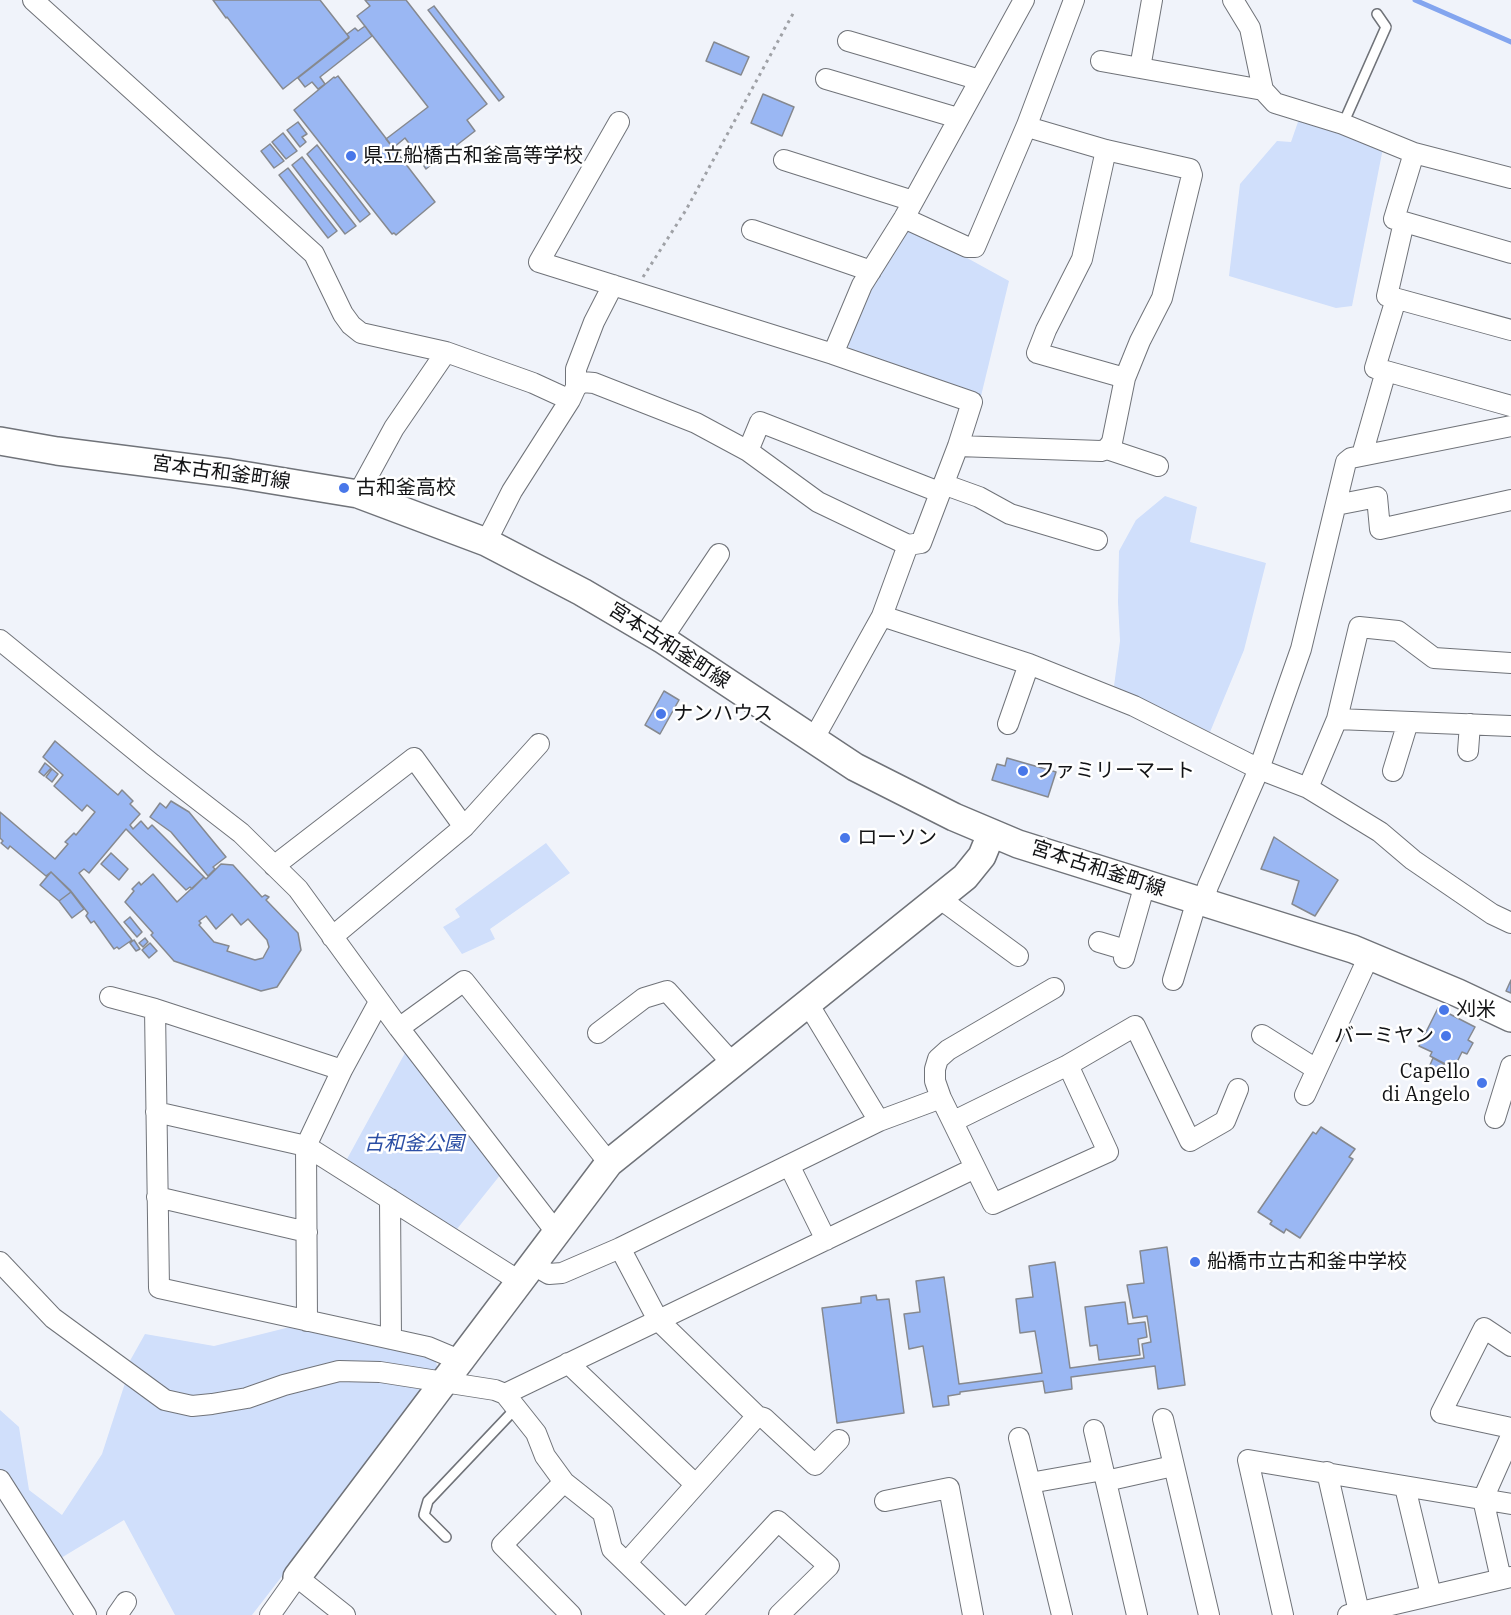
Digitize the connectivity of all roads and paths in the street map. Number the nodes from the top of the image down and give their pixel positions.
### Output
1 (33, 0) edge
2 (1024, 0) edge
3 (1074, 0) edge
4 (1152, 0) edge
5 (1233, 0) edge
6 (795, 9) dead end
7 (1377, 14) dead end
8 (848, 41) dead end
9 (1101, 61) dead end
10 (1140, 68) junction
11 (826, 79) dead end
12 (980, 80) junction
13 (1263, 90) junction
14 (958, 118) junction
15 (619, 122) dead end
16 (1343, 124) junction
17 (1027, 125) junction
18 (1106, 150) junction
19 (1414, 153) junction
20 (784, 160) dead end
21 (1511, 178) edge
22 (909, 210) junction
23 (1404, 222) junction
24 (752, 230) dead end
25 (1511, 253) edge
26 (871, 271) junction
27 (613, 285) junction
28 (634, 291) junction
29 (1396, 299) junction
30 (1511, 330) edge
31 (446, 352) junction
32 (833, 354) junction
33 (1386, 371) junction
34 (1125, 378) junction
35 (573, 394) junction
36 (1511, 406) edge
37 (1511, 426) edge
38 (0, 441) edge
39 (958, 446) junction
40 (1107, 449) junction
41 (748, 451) junction
42 (1362, 456) junction
43 (1158, 466) dead end
44 (941, 488) junction
45 (358, 494) junction
46 (1511, 500) edge
47 (1336, 505) junction
48 (1096, 540) dead end
49 (486, 542) junction
50 (908, 545) junction
51 (720, 554) dead end
52 (882, 616) junction
53 (662, 639) junction
54 (0, 640) edge
55 (1511, 663) edge
56 (1029, 664) junction
57 (1337, 719) junction
58 (1408, 722) junction
59 (1008, 724) dead end
60 (1470, 724) junction
61 (1511, 726) edge
62 (813, 740) junction
63 (539, 744) dead end
64 (1468, 751) dead end
65 (1259, 769) junction
66 (1393, 771) dead end
67 (1308, 788) junction
68 (464, 827) junction
69 (991, 834) junction
70 (274, 866) junction
71 (1145, 884) junction
72 (939, 898) junction
73 (1200, 901) junction
74 (1511, 923) edge
75 (332, 937) junction
76 (1099, 942) dead end
77 (1018, 956) dead end
78 (1369, 956) junction
79 (1173, 980) dead end
80 (1054, 988) dead end
81 (110, 997) dead end
82 (380, 1002) junction
83 (807, 1002) junction
84 (154, 1009) junction
85 (1511, 1018) edge
86 (399, 1028) junction
87 (598, 1033) dead end
88 (1262, 1035) dead end
89 (733, 1064) junction
90 (1068, 1065) junction
91 (1511, 1066) edge
92 (1317, 1069) junction
93 (342, 1070) junction
94 (1238, 1089) dead end
95 (1305, 1095) dead end
96 (941, 1098) junction
97 (156, 1112) junction
98 (1495, 1118) dead end
99 (879, 1121) junction
100 (954, 1121) junction
101 (306, 1146) junction
102 (609, 1163) junction
103 (789, 1165) junction
104 (975, 1168) junction
105 (157, 1197) junction
106 (390, 1199) junction
107 (307, 1232) junction
108 (556, 1232) junction
109 (826, 1239) junction
110 (620, 1248) junction
111 (0, 1262) edge
112 (526, 1273) junction
113 (658, 1320) junction
114 (307, 1321) junction
115 (391, 1339) junction
116 (1511, 1347) edge
117 (459, 1360) junction
118 (568, 1363) junction
119 (443, 1383) junction
120 (511, 1401) junction
121 (757, 1416) junction
122 (1163, 1419) dead end
123 (1511, 1428) edge
124 (1094, 1430) dead end
125 (1511, 1436) edge
126 (1020, 1438) dead end
127 (839, 1440) dead end
128 (1173, 1466) junction
129 (1327, 1472) junction
130 (1104, 1476) junction
131 (0, 1480) edge
132 (564, 1482) junction
133 (1030, 1483) junction
134 (695, 1484) junction
135 (1405, 1487) junction
136 (1483, 1499) junction
137 (885, 1501) dead end
138 (1511, 1504) edge
139 (446, 1537) dead end
140 (627, 1562) junction
141 (297, 1577) junction
142 (1506, 1578) edge
143 (1431, 1595) junction
144 (1353, 1614) edge
145 (86, 1615) edge
146 (270, 1615) edge
147 (345, 1615) edge
148 (571, 1615) edge
149 (680, 1615) edge
150 (691, 1615) edge
151 (779, 1615) edge
152 (973, 1615) edge
153 (1062, 1615) edge
154 (1137, 1615) edge
155 (1209, 1615) edge
156 (1283, 1615) edge

1 - 31 street
2 - 12 street
3 - 17 street
4 - 10 street
5 - 13 street
6 - 28 path
7 - 16 lane
8 - 12 street
9 - 10 street
10 - 13 street
11 - 14 street
12 - 14 street
13 - 16 street
14 - 22 street
15 - 27 street
16 - 19 street
17 - 18 street
17 - 22 street
18 - 34 street
18 - 34 street
19 - 21 street
19 - 23 street
20 - 22 street
22 - 26 street
23 - 25 street
23 - 29 street
24 - 26 street
26 - 32 street
27 - 28 street
27 - 35 street
28 - 32 street
29 - 30 street
29 - 33 street
31 - 35 street
31 - 45 street
32 - 39 street
33 - 36 street
33 - 42 street
34 - 40 street
35 - 41 street
35 - 49 street
37 - 42 street
38 - 45 street, 宮本古和釜町線
39 - 40 street
39 - 44 street
40 - 43 street
41 - 44 street
41 - 50 street
42 - 47 street
44 - 48 street
44 - 50 street
45 - 49 street, 宮本古和釜町線
46 - 47 street
47 - 65 street
49 - 53 street, 宮本古和釜町線
50 - 52 street
51 - 53 street
52 - 56 street
52 - 62 street
53 - 62 street, 宮本古和釜町線
54 - 70 street
55 - 57 street
56 - 59 street
56 - 65 street
57 - 58 street
57 - 67 street
58 - 60 street
58 - 66 street
60 - 61 street
60 - 64 street
62 - 69 street, 宮本古和釜町線
63 - 68 street
65 - 67 street
65 - 73 street
67 - 74 street
68 - 70 street
68 - 75 street
69 - 71 street, 宮本古和釜町線
69 - 72 street
70 - 75 street
71 - 73 street, 宮本古和釜町線
71 - 76 street
72 - 77 street
72 - 83 street
73 - 78 street, 宮本古和釜町線
73 - 79 street
75 - 82 street
78 - 85 street, 宮本古和釜町線
78 - 92 street
80 - 96 street
81 - 84 street
82 - 86 street
82 - 93 street
83 - 89 street
83 - 99 street
84 - 93 street
84 - 97 street
86 - 102 street
86 - 108 street
87 - 89 street
88 - 92 street
89 - 102 street
90 - 94 street
90 - 100 street
90 - 104 street
91 - 98 street
92 - 95 street
93 - 101 street
96 - 99 street
96 - 100 street
97 - 101 street
97 - 105 street
99 - 103 street
100 - 104 street
101 - 106 street
101 - 107 street
102 - 108 street
103 - 109 street
103 - 110 street
104 - 109 street
105 - 107 street
105 - 114 street
106 - 112 street
106 - 115 street
107 - 114 street
108 - 112 street
109 - 113 street
110 - 112 street
110 - 113 street
111 - 119 street
112 - 117 street
113 - 118 street
113 - 121 street
114 - 115 street
115 - 117 street
116 - 123 street
117 - 119 street
118 - 120 street
118 - 134 street
119 - 120 street
119 - 141 street
120 - 132 street
120 - 139 lane
121 - 127 street
121 - 134 street
122 - 128 street
124 - 130 street
125 - 136 street
126 - 133 street
128 - 130 street
128 - 155 street
129 - 135 street
129 - 144 street
129 - 156 street
130 - 133 street
130 - 154 street
131 - 145 street
132 - 140 street
132 - 148 street
133 - 153 street
134 - 140 street
135 - 136 street
135 - 143 street
136 - 138 street
136 - 142 street
137 - 152 street
140 - 149 street
141 - 146 street
141 - 147 street
142 - 143 street
143 - 144 street
150 - 151 street

